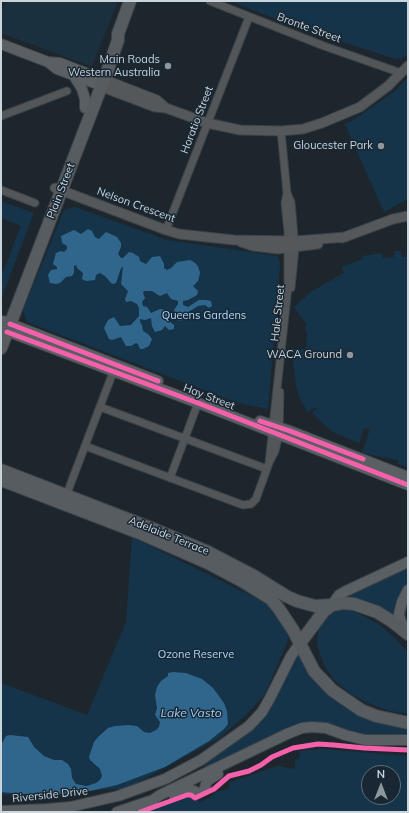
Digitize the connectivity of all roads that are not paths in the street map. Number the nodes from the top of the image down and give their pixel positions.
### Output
1 (130, 1) edge
2 (210, 1) edge
3 (249, 17) junction
4 (1, 44) edge
5 (48, 62) junction
6 (408, 66) edge
7 (401, 73) junction
8 (74, 76) junction
9 (99, 81) junction
10 (67, 91) dead end
11 (85, 108) junction
12 (1, 116) edge
13 (207, 124) junction
14 (281, 131) junction
15 (58, 189) junction
16 (1, 190) edge
17 (35, 203) dead end
18 (408, 216) edge
19 (166, 230) junction
20 (291, 244) junction
21 (4, 325) edge
22 (1, 348) edge
23 (115, 368) junction
24 (198, 404) junction
25 (100, 407) junction
26 (276, 430) junction
27 (185, 439) junction
28 (85, 446) junction
29 (268, 466) junction
30 (1, 470) edge
31 (408, 477) edge
32 (170, 478) junction
33 (1, 480) edge
34 (408, 485) edge
35 (66, 496) junction
36 (408, 562) edge
37 (408, 590) edge
38 (332, 605) junction
39 (408, 634) edge
40 (300, 644) junction
41 (408, 723) edge
42 (408, 740) edge
43 (256, 749) junction
44 (153, 800) junction
45 (1, 811) edge
46 (117, 812) edge

1 - 9 highway, Plain Street
2 - 3 street, Bronte Street
3 - 7 street, Bronte Street
3 - 13 street, Horatio Street
4 - 5 main road
5 - 8 main road
5 - 9 main road
6 - 7 street
7 - 14 street
8 - 9 main road
8 - 11 main road
9 - 11 highway, Plain Street
9 - 13 street
9 - 15 highway, Plain Street
10 - 12 street
11 - 15 highway, Plain Street
13 - 14 street
13 - 19 street, Horatio Street
14 - 20 street, Hale Street
15 - 19 street, Nelson Crescent
15 - 21 highway, Plain Street
16 - 17 street
18 - 20 street, Nelson Crescent
19 - 20 street, Nelson Crescent
20 - 26 street, Hale Street
21 - 22 highway, Plain Street
21 - 23 main road, Hay Street
23 - 24 main road, Hay Street
23 - 25 street
23 - 26 main road, Hay Street
24 - 26 main road, Hay Street
24 - 27 street
25 - 27 street
25 - 28 street
26 - 29 street, Hale Street
26 - 31 main road, Hay Street
26 - 34 main road, Hay Street
27 - 29 street
27 - 32 street
28 - 32 street
28 - 35 street
29 - 32 street, Hale Street
30 - 35 highway, Adelaide Terrace
33 - 40 highway, Adelaide Terrace
35 - 38 highway, Adelaide Terrace
36 - 38 main road
37 - 39 main road
38 - 39 highway, Adelaide Terrace
38 - 40 highway
40 - 41 highway, Adelaide Terrace
40 - 45 main road, Riverside Drive
42 - 43 main road
43 - 44 main road
43 - 44 main road
44 - 46 main road

